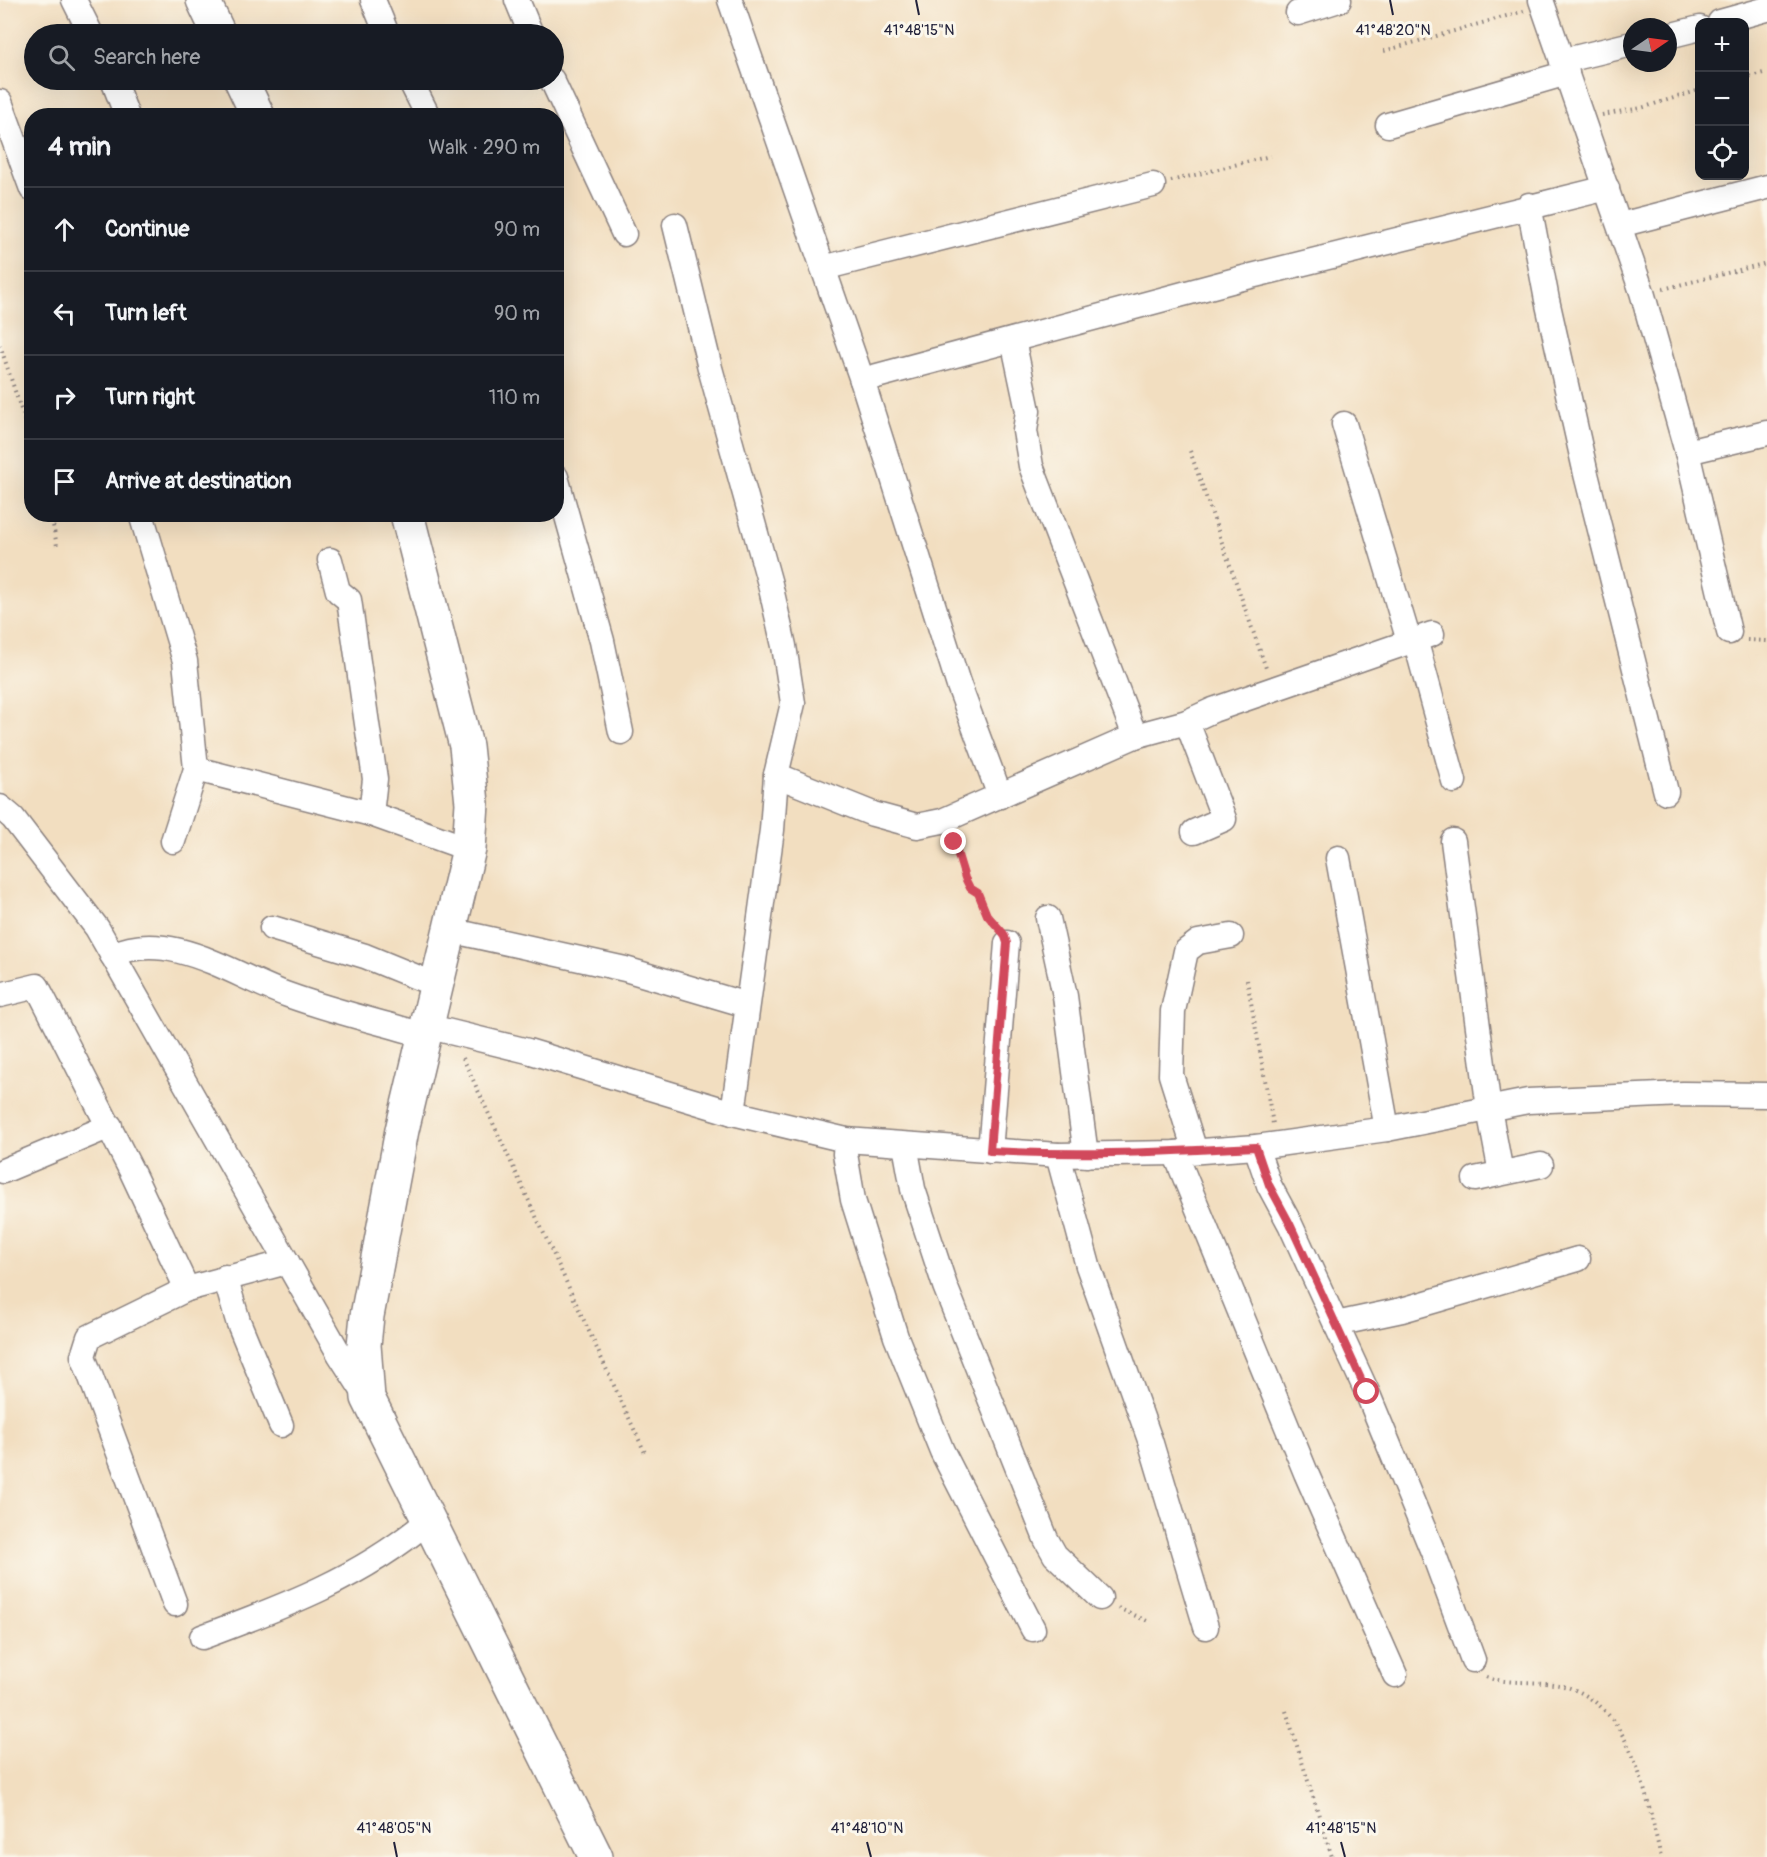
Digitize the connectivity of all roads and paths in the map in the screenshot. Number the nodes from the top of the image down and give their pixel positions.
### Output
1 (74, 0) edge
2 (203, 0) edge
3 (373, 0) edge
4 (517, 0) edge
5 (730, 0) edge
6 (1339, 0) edge
7 (1542, 3) edge
8 (1767, 9) edge
9 (1298, 13) dead end
10 (1734, 18) edge
11 (87, 24) edge
12 (214, 24) edge
13 (383, 24) edge
14 (527, 24) edge
15 (1695, 29) edge
16 (1677, 34) edge
17 (1623, 47) edge
18 (1384, 51) dead end
19 (1564, 67) junction
20 (1767, 72) edge
21 (1749, 77) edge
22 (117, 90) edge
23 (246, 90) edge
24 (415, 90) edge
25 (557, 90) edge
26 (1695, 92) edge
27 (0, 102) edge
28 (124, 108) edge
29 (254, 108) edge
30 (424, 108) edge
31 (1583, 118) junction
32 (1389, 126) dead end
33 (1270, 156) dead end
34 (24, 167) edge
35 (1153, 185) joint
36 (1767, 187) edge
37 (1607, 188) junction
38 (1529, 205) junction
39 (675, 225) dead end
40 (1620, 225) junction
41 (624, 234) dead end
42 (1767, 263) edge
43 (823, 268) junction
44 (1640, 285) junction
45 (1013, 340) junction
46 (0, 345) edge
47 (862, 380) junction
48 (24, 418) edge
49 (1344, 424) dead end
50 (1767, 433) edge
51 (1190, 451) dead end
52 (1687, 452) junction
53 (564, 505) edge
54 (52, 522) edge
55 (143, 522) edge
56 (409, 522) edge
57 (57, 546) dead end
58 (330, 560) dead end
59 (1729, 632) dead end
60 (1418, 638) junction
61 (1273, 689) junction
62 (1187, 722) junction
63 (621, 732) dead end
64 (1135, 736) junction
65 (195, 769) junction
66 (776, 775) junction
67 (1454, 780) dead end
68 (1666, 792) dead end
69 (1000, 796) junction
70 (0, 807) edge
71 (371, 814) junction
72 (942, 821) junction
73 (1194, 832) dead end
74 (173, 841) dead end
75 (1453, 841) dead end
76 (469, 849) junction
77 (1338, 858) dead end
78 (1048, 918) dead end
79 (272, 928) dead end
80 (449, 930) junction
81 (1232, 936) dead end
82 (1007, 943) joint
83 (112, 954) junction
84 (1247, 980) dead end
85 (436, 985) junction
86 (0, 995) edge
87 (747, 1005) junction
88 (425, 1030) junction
89 (462, 1055) dead end
90 (1767, 1095) edge
91 (1489, 1108) junction
92 (733, 1113) junction
93 (110, 1126) junction
94 (1387, 1129) junction
95 (846, 1140) junction
96 (905, 1145) junction
97 (1266, 1146) junction
98 (990, 1151) junction
99 (1185, 1152) junction
100 (1058, 1155) junction
101 (1086, 1155) junction
102 (1541, 1165) dead end
103 (3, 1171) dead end
104 (1501, 1173) junction
105 (1475, 1179) dead end
106 (1578, 1259) dead end
107 (287, 1262) junction
108 (225, 1277) junction
109 (187, 1289) junction
110 (1336, 1324) junction
111 (368, 1398) junction
112 (281, 1425) dead end
113 (646, 1455) dead end
114 (429, 1520) junction
115 (1100, 1598) joint
116 (175, 1604) dead end
117 (1147, 1621) dead end
118 (1206, 1627) dead end
119 (1032, 1629) dead end
120 (202, 1637) dead end
121 (1473, 1660) joint
122 (1395, 1675) dead end
123 (1286, 1711) dead end
124 (596, 1857) edge
125 (1332, 1857) edge
126 (1661, 1857) edge

1 - 11 street
2 - 12 main road
3 - 13 street
4 - 14 street
5 - 43 street
6 - 9 street
7 - 18 path
7 - 19 street
8 - 10 street
15 - 16 street
17 - 19 street
19 - 31 street
19 - 32 street
20 - 21 path
22 - 28 street
23 - 29 main road
24 - 30 street
25 - 41 street
26 - 31 path
27 - 34 street
31 - 37 street
33 - 35 path
35 - 43 street
36 - 40 street
37 - 38 street
37 - 40 street
38 - 45 street
38 - 68 street
39 - 66 street
40 - 44 street
42 - 44 path
43 - 47 street
44 - 52 street
45 - 47 street
45 - 64 street
46 - 48 path
47 - 69 street
49 - 60 street
50 - 52 street
51 - 61 path
52 - 59 street
53 - 63 street
54 - 57 path
55 - 65 street
56 - 76 main road
58 - 71 street
60 - 61 street
60 - 67 street
61 - 62 street
62 - 64 street
62 - 73 street
64 - 69 street
65 - 71 street
65 - 74 street
66 - 72 street
66 - 87 street
69 - 72 street
70 - 83 street
71 - 76 street
72 - 82 path
75 - 91 street
76 - 80 main road
77 - 94 street
78 - 101 street
79 - 85 street
80 - 85 main road
80 - 87 street
81 - 99 street
82 - 98 street
83 - 88 street
83 - 107 street
84 - 97 path
85 - 88 main road
86 - 93 street
87 - 92 street
88 - 92 street
88 - 111 main road
89 - 113 path
90 - 91 street
91 - 94 street
91 - 104 street
92 - 95 street
93 - 103 street
93 - 109 street
94 - 97 street
95 - 96 street
95 - 119 street
96 - 98 street
96 - 115 street
97 - 99 street
97 - 110 street
98 - 100 street
99 - 101 street
99 - 122 street
100 - 101 street
100 - 118 street
102 - 104 street
104 - 105 street
106 - 110 street
107 - 108 street
107 - 111 street
108 - 109 street
108 - 112 street
109 - 116 street
110 - 121 street
111 - 114 main road
114 - 120 street
114 - 124 main road
115 - 117 path
121 - 126 path
123 - 125 path

